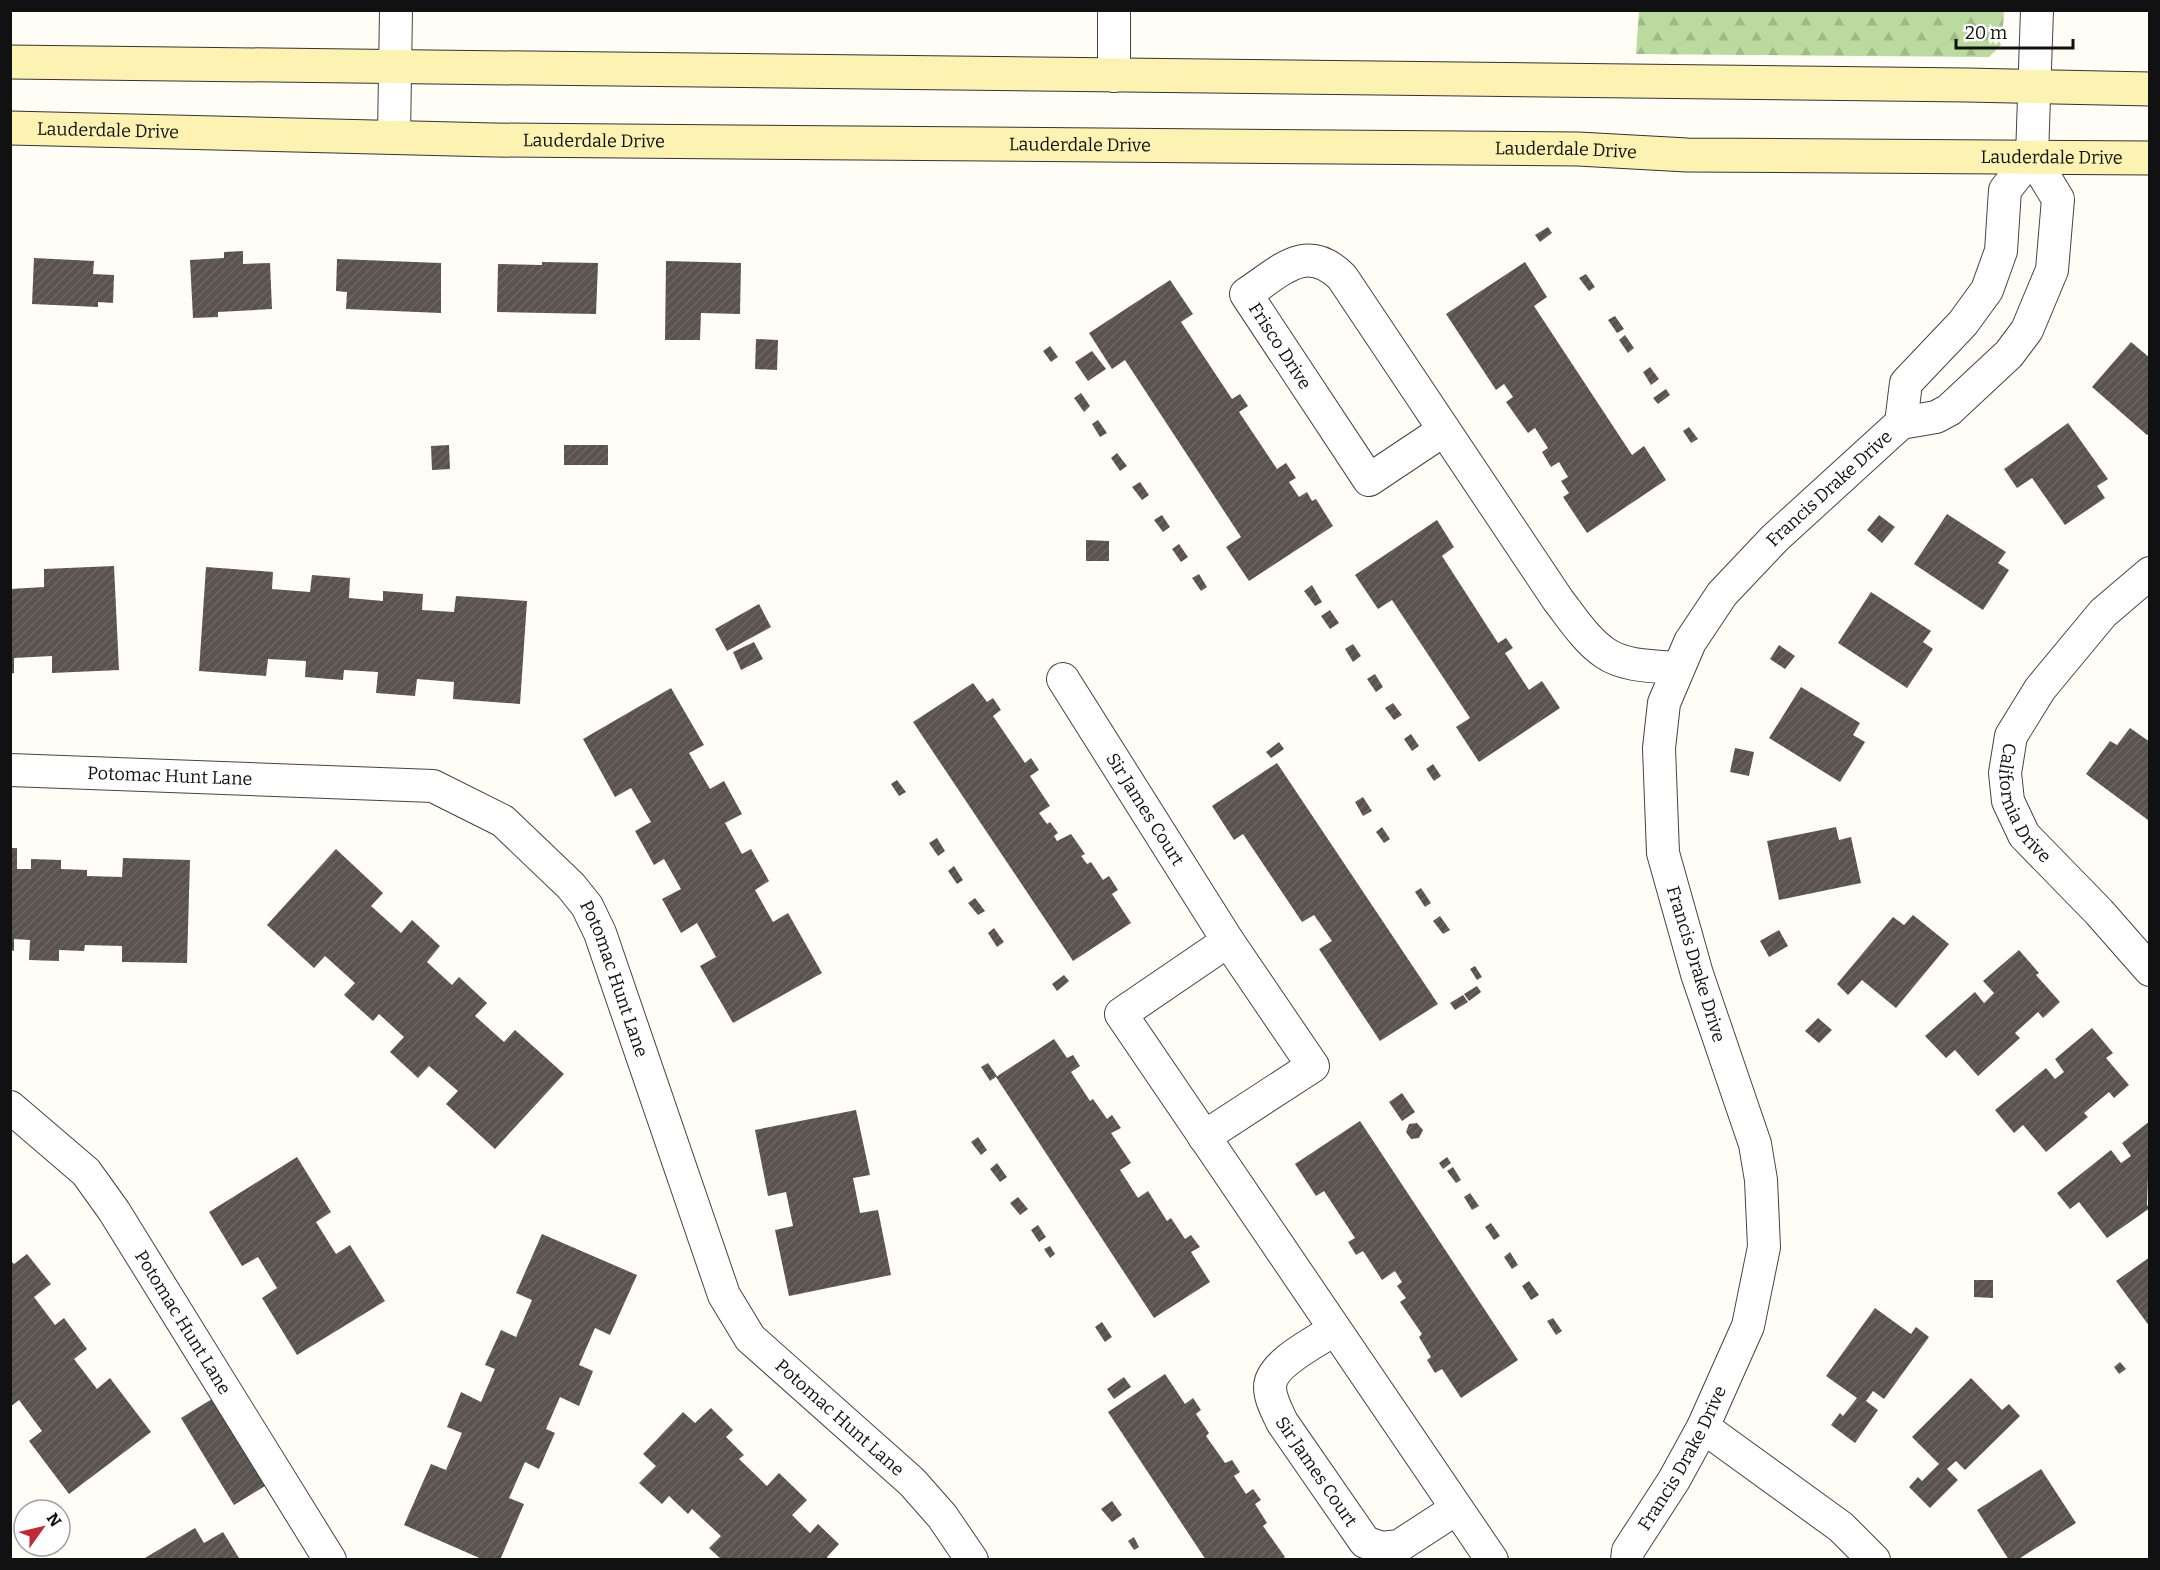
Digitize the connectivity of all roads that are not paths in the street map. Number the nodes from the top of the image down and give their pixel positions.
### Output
1 (396, 10) edge
2 (1114, 10) edge
3 (2037, 10) edge
4 (10, 62) edge
5 (395, 66) junction
6 (1114, 76) junction
7 (2033, 88) junction
8 (2150, 89) edge
9 (10, 128) edge
10 (394, 136) junction
11 (2032, 156) junction
12 (2150, 158) edge
13 (1901, 423) junction
14 (1444, 430) junction
15 (2150, 573) edge
16 (1678, 668) junction
17 (1063, 679) dead end
18 (10, 770) edge
19 (1228, 942) junction
20 (2150, 970) edge
21 (10, 1107) edge
22 (1204, 1137) junction
23 (1334, 1330) junction
24 (1703, 1427) junction
25 (1456, 1509) junction
26 (330, 1560) edge
27 (972, 1560) edge
28 (1492, 1560) edge
29 (1626, 1560) edge
30 (1874, 1560) edge

1 - 5 street
2 - 6 street
3 - 7 street
4 - 5 main road
5 - 6 main road
5 - 10 street
6 - 7 main road
7 - 8 main road
7 - 11 street
9 - 10 main road, Lauderdale Drive
10 - 11 main road, Lauderdale Drive
11 - 12 main road, Lauderdale Drive
11 - 13 street, Francis Drake Drive
11 - 13 street, Francis Drake Drive
13 - 16 street, Francis Drake Drive
14 - 14 street, Frisco Drive
14 - 16 street, Frisco Drive
15 - 20 street, California Drive
16 - 24 street, Francis Drake Drive
17 - 19 street, Sir James Court
18 - 27 street, Potomac Hunt Lane
19 - 22 street
19 - 22 street, Sir James Court
21 - 26 street, Potomac Hunt Lane
22 - 23 street
23 - 25 street
23 - 25 street, Sir James Court
24 - 29 street, Francis Drake Drive
24 - 30 street
25 - 28 street

